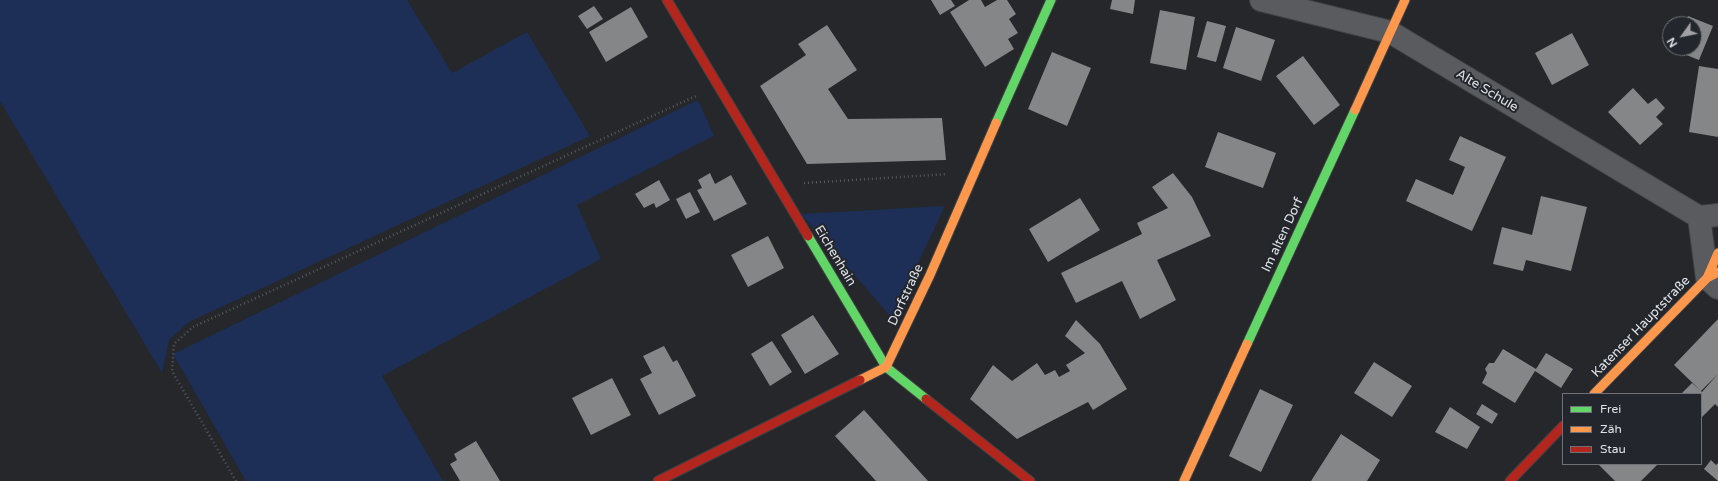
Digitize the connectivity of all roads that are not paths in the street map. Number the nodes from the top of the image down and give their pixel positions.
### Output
1 (667, 0) edge
2 (1051, 0) edge
3 (1260, 0) edge
4 (1405, 0) edge
5 (1390, 32) junction
6 (1708, 216) edge
7 (1718, 254) edge
8 (1714, 279) edge
9 (886, 367) junction
10 (1595, 393) edge
11 (1562, 427) edge
12 (658, 481) edge
13 (1030, 481) edge
14 (1184, 481) edge
15 (1510, 481) edge

1 - 9 street, Eichenhain
2 - 9 street, Dorfstraße
3 - 5 street, Alte Schule
4 - 5 street, Im alten Dorf
5 - 6 street, Alte Schule
5 - 14 street, Im alten Dorf
6 - 8 street, Alte Schule
7 - 8 street, Katenser Hauptstraße
8 - 10 street, Katenser Hauptstraße
9 - 12 street
9 - 13 street, Eichenhain
11 - 15 street

